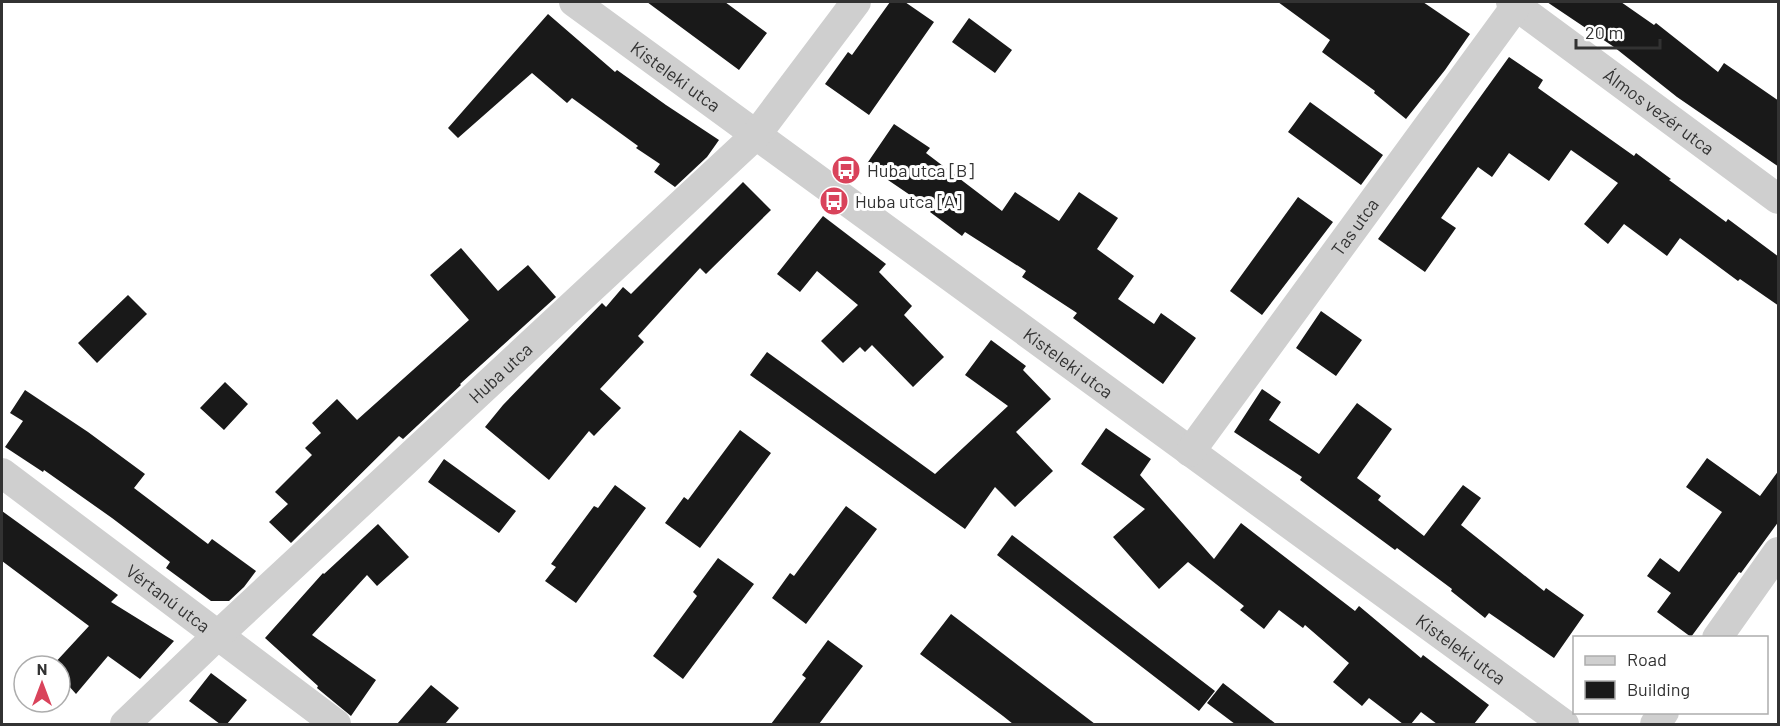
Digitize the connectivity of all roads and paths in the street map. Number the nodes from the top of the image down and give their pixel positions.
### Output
1 (574, 2) edge
2 (856, 2) edge
3 (1515, 3) edge
4 (756, 135) junction
5 (1779, 199) edge
6 (1190, 452) junction
7 (2, 473) edge
8 (1779, 552) edge
9 (218, 635) junction
10 (1718, 636) edge
11 (125, 724) edge
12 (336, 724) edge
13 (1564, 724) edge

1 - 4 street, Kisteleki utca
2 - 4 street, Huba utca
3 - 5 street, Álmos vezér utca
3 - 6 street, Tas utca
4 - 6 street, Kisteleki utca
4 - 9 street, Huba utca
6 - 13 street, Kisteleki utca
7 - 9 street, Vértanú utca
8 - 10 street
9 - 11 street, Huba utca
9 - 12 street, Vértanú utca

